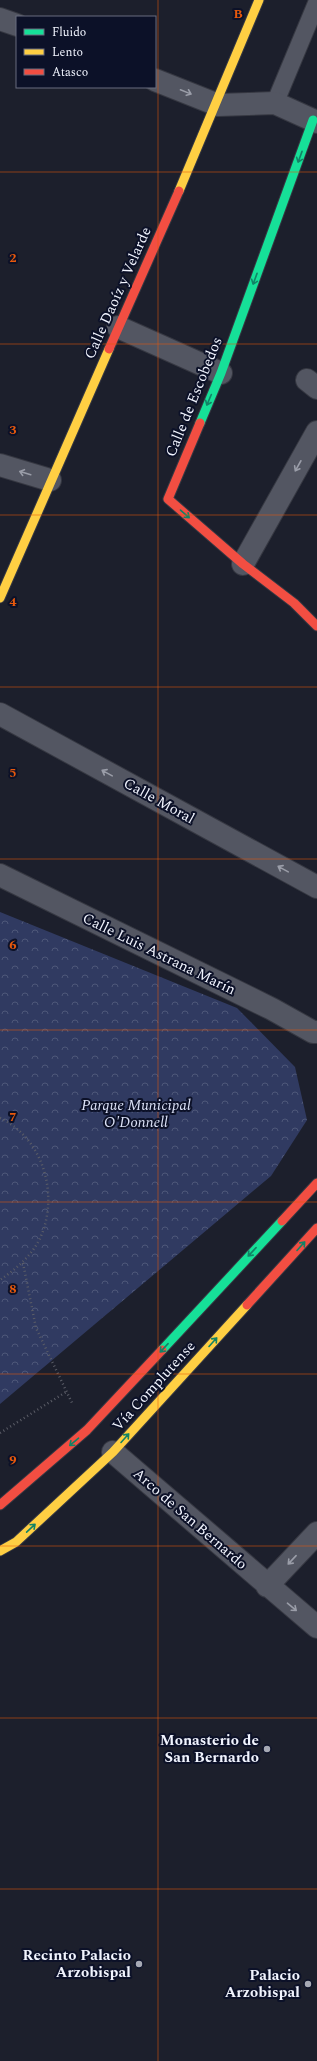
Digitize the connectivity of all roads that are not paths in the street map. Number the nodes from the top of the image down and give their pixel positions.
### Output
1 (259, 0) edge
2 (317, 2) edge
3 (0, 19) edge
4 (16, 25) edge
5 (156, 80) edge
6 (275, 103) junction
7 (218, 105) junction
8 (315, 121) edge
9 (118, 327) junction
10 (221, 373) junction
11 (317, 432) edge
12 (0, 465) edge
13 (50, 480) junction
14 (243, 564) junction
15 (0, 598) edge
16 (317, 626) edge
17 (0, 714) edge
18 (0, 875) edge
19 (317, 888) edge
20 (316, 1035) edge
21 (317, 1183) edge
22 (317, 1228) edge
23 (113, 1452) junction
24 (0, 1505) edge
25 (317, 1533) edge
26 (0, 1552) edge
27 (267, 1586) junction
28 (317, 1627) edge

1 - 7 street, Calle Daoíz y Velarde
2 - 6 lane
3 - 4 street
5 -> 7 street
6 - 7 street
6 - 8 street
7 - 9 street, Calle Daoíz y Velarde
8 -> 10 street, Calle de Escobedos
9 - 10 street
9 - 13 street, Calle Daoíz y Velarde
10 -> 14 street, Calle de Escobedos
11 -> 14 street
13 -> 12 street
13 - 15 street, Calle Daoíz y Velarde
14 - 16 street, Calle de Escobedos
19 -> 17 street, Calle Moral
18 - 20 street, Calle Luis Astrana Marín
21 -> 24 street, Vía Complutense
23 -> 22 street, Vía Complutense
26 -> 23 street, Vía Complutense
23 - 27 street, Arco de San Bernardo
25 -> 27 street
27 -> 28 street, Arco de San Bernardo

